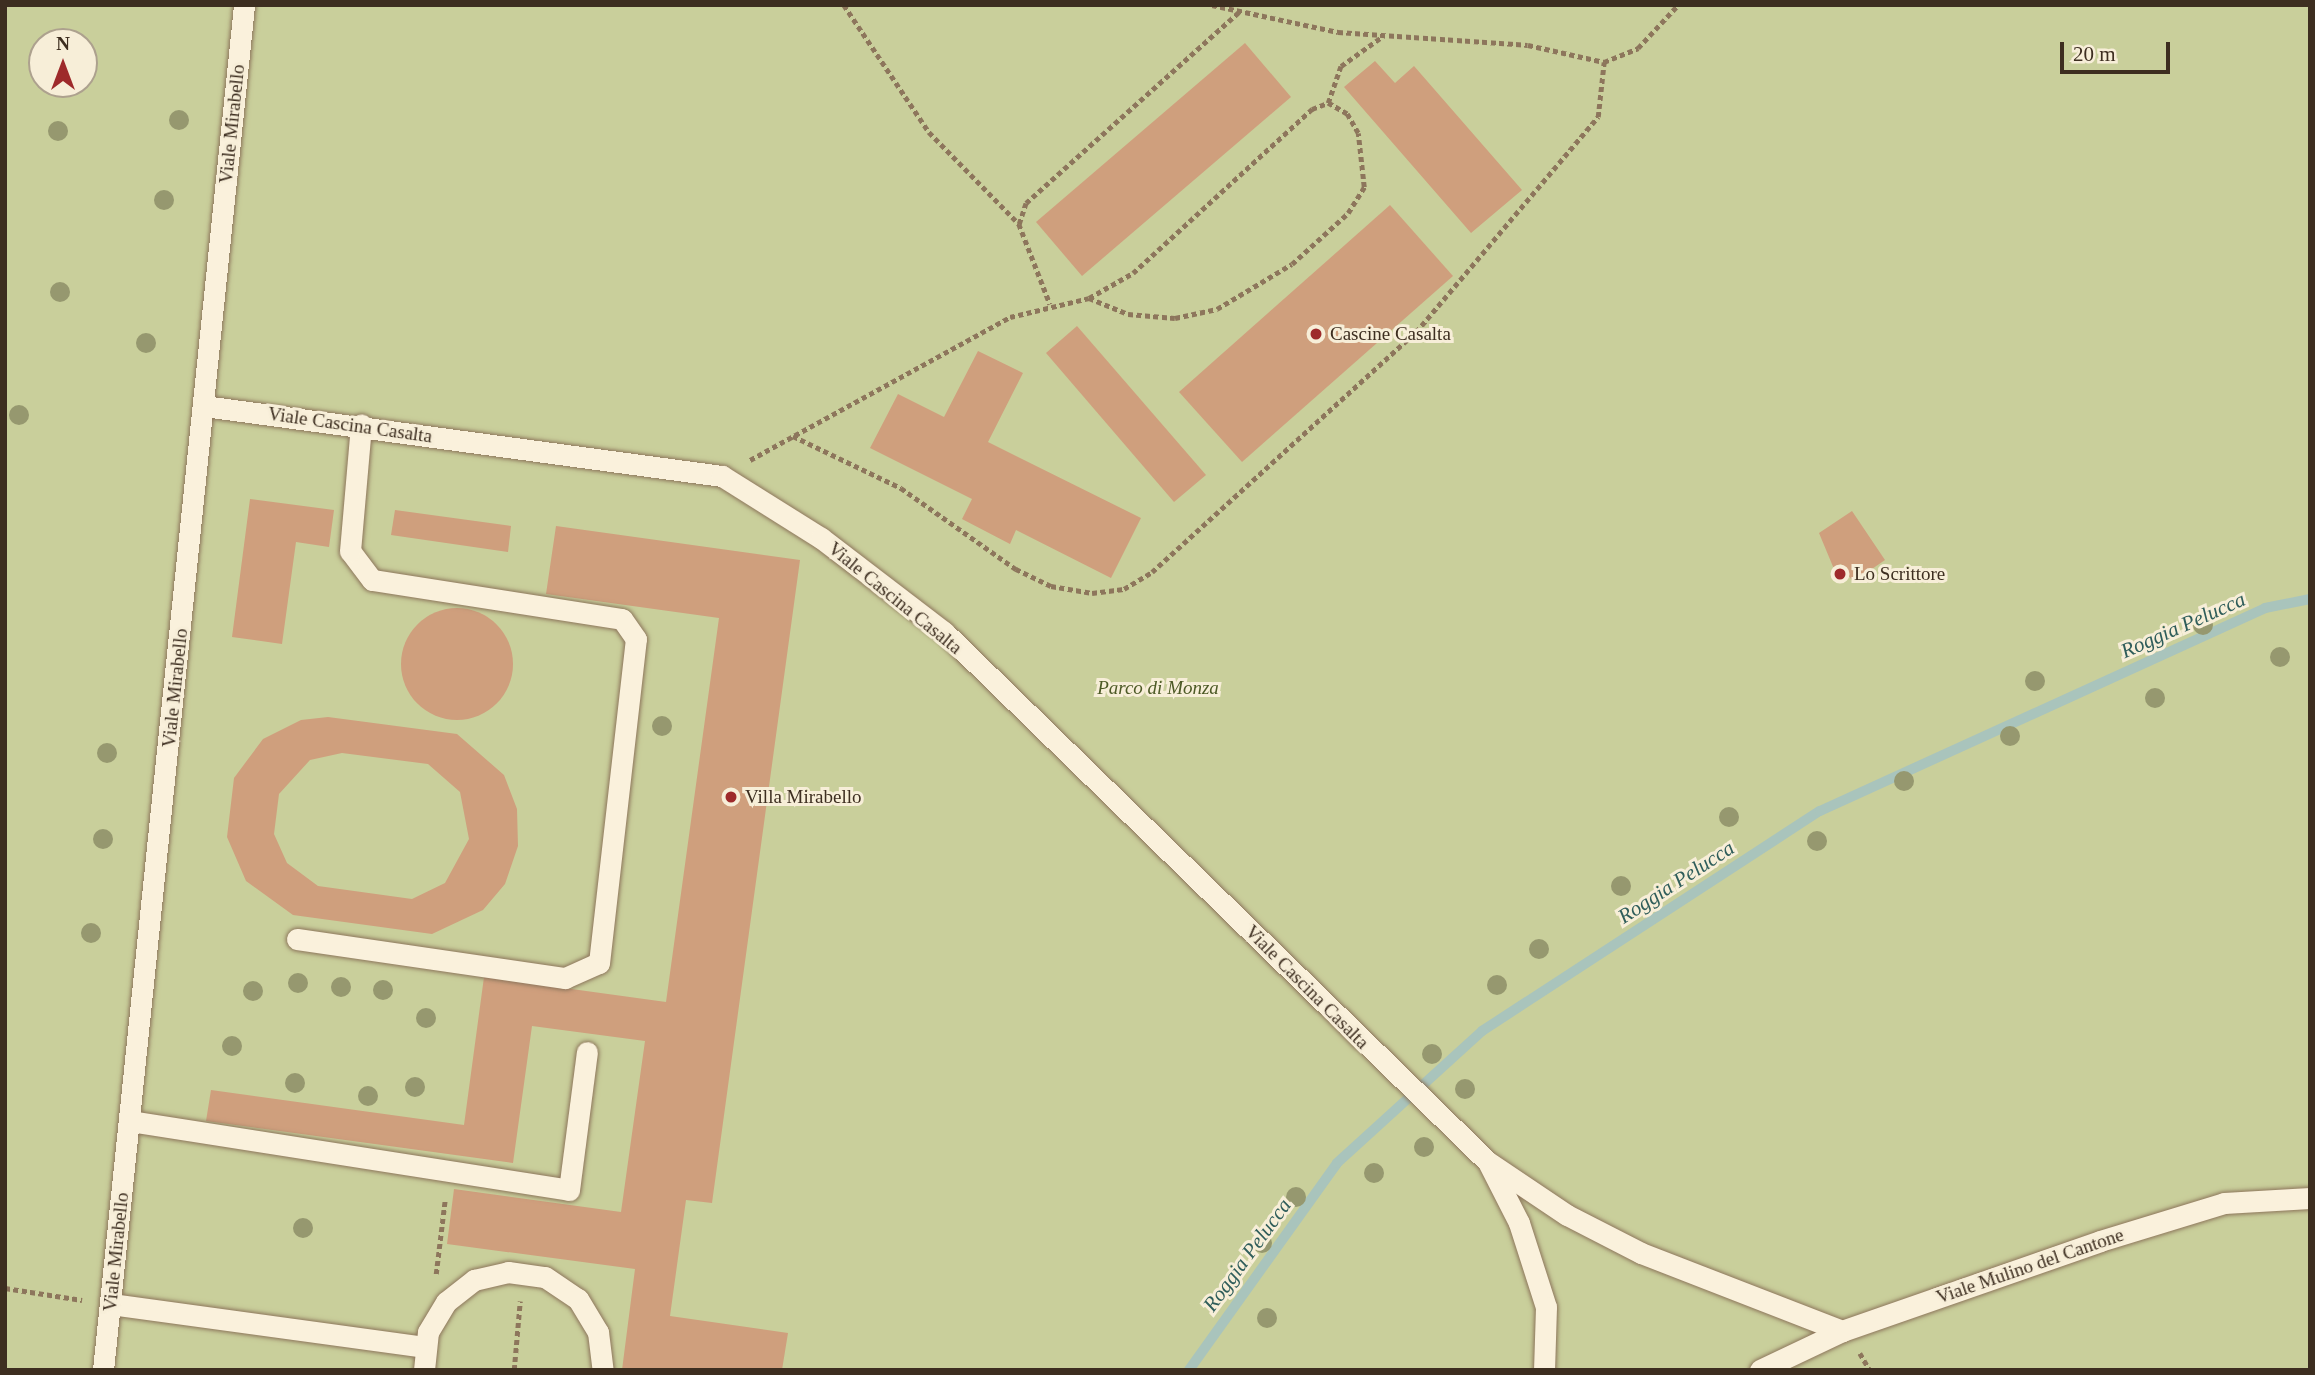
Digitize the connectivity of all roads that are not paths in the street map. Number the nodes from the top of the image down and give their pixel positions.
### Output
1 (244, 5) edge
2 (204, 406) junction
3 (361, 424) junction
4 (297, 939) dead end
5 (587, 1052) dead end
6 (130, 1121) junction
7 (1488, 1162) junction
8 (2310, 1198) edge
9 (111, 1304) junction
10 (1842, 1331) junction
11 (425, 1347) junction
12 (103, 1370) edge
13 (424, 1370) edge
14 (603, 1370) edge
15 (1544, 1370) edge
16 (1760, 1370) edge

1 - 2 lane, Viale Mirabello
2 - 3 lane, Viale Cascina Casalta
2 - 6 lane, Viale Mirabello
3 - 4 lane
3 - 7 lane, Viale Cascina Casalta
5 - 6 lane
6 - 9 lane, Viale Mirabello
7 - 10 lane, Viale Cascina Casalta
7 - 15 lane, Viale Cascina Casalta
8 - 10 lane, Viale Mulino del Cantone
9 - 11 lane
9 - 12 lane, Viale Mirabello
10 - 16 lane, Viale Mulino del Cantone
11 - 13 lane
11 - 14 lane

